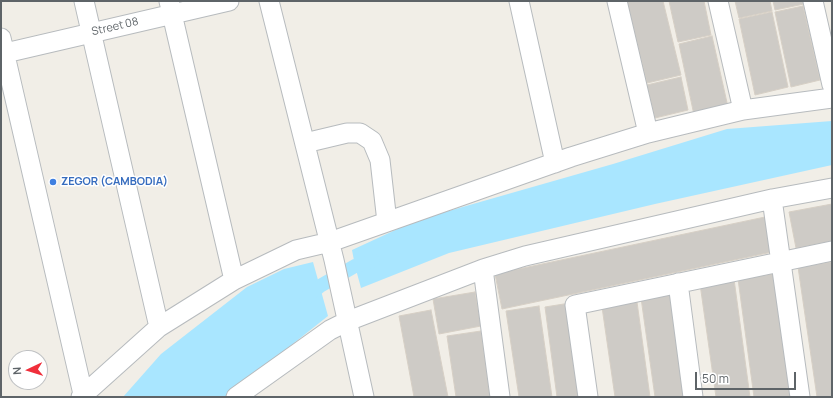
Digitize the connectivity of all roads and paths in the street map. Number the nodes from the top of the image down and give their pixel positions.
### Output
1 (84, 1) edge
2 (229, 1) edge
3 (269, 1) edge
4 (519, 1) edge
5 (617, 1) edge
6 (718, 1) edge
7 (813, 1) edge
8 (171, 7) edge
9 (92, 32) junction
10 (2, 48) edge
11 (832, 85) edge
12 (832, 98) edge
13 (743, 110) junction
14 (648, 133) junction
15 (305, 143) junction
16 (554, 162) junction
17 (832, 188) edge
18 (772, 199) junction
19 (387, 222) junction
20 (332, 251) junction
21 (832, 251) edge
22 (780, 262) junction
23 (483, 269) junction
24 (234, 280) junction
25 (678, 283) junction
26 (348, 321) junction
27 (159, 327) junction
28 (242, 394) edge
29 (82, 396) edge
30 (364, 397) edge
31 (500, 397) edge
32 (588, 397) edge
33 (693, 397) edge
34 (800, 397) edge

1 - 9 street
2 - 8 street, Street 08
3 - 15 street
4 - 16 street
5 - 14 street
6 - 13 street
7 - 11 street
8 - 9 street, Street 08
8 - 24 street
9 - 10 street, Street 08
9 - 27 street
10 - 29 street
12 - 13 street
13 - 14 street
14 - 16 street
15 - 19 street
15 - 20 street
16 - 19 street
17 - 18 street
18 - 22 street
18 - 23 street
19 - 20 street
20 - 24 street
20 - 26 street
21 - 22 street
22 - 25 street
22 - 34 street
23 - 26 street
23 - 31 street
24 - 27 street
25 - 32 street
25 - 33 street
26 - 28 street
26 - 30 street
27 - 29 street

